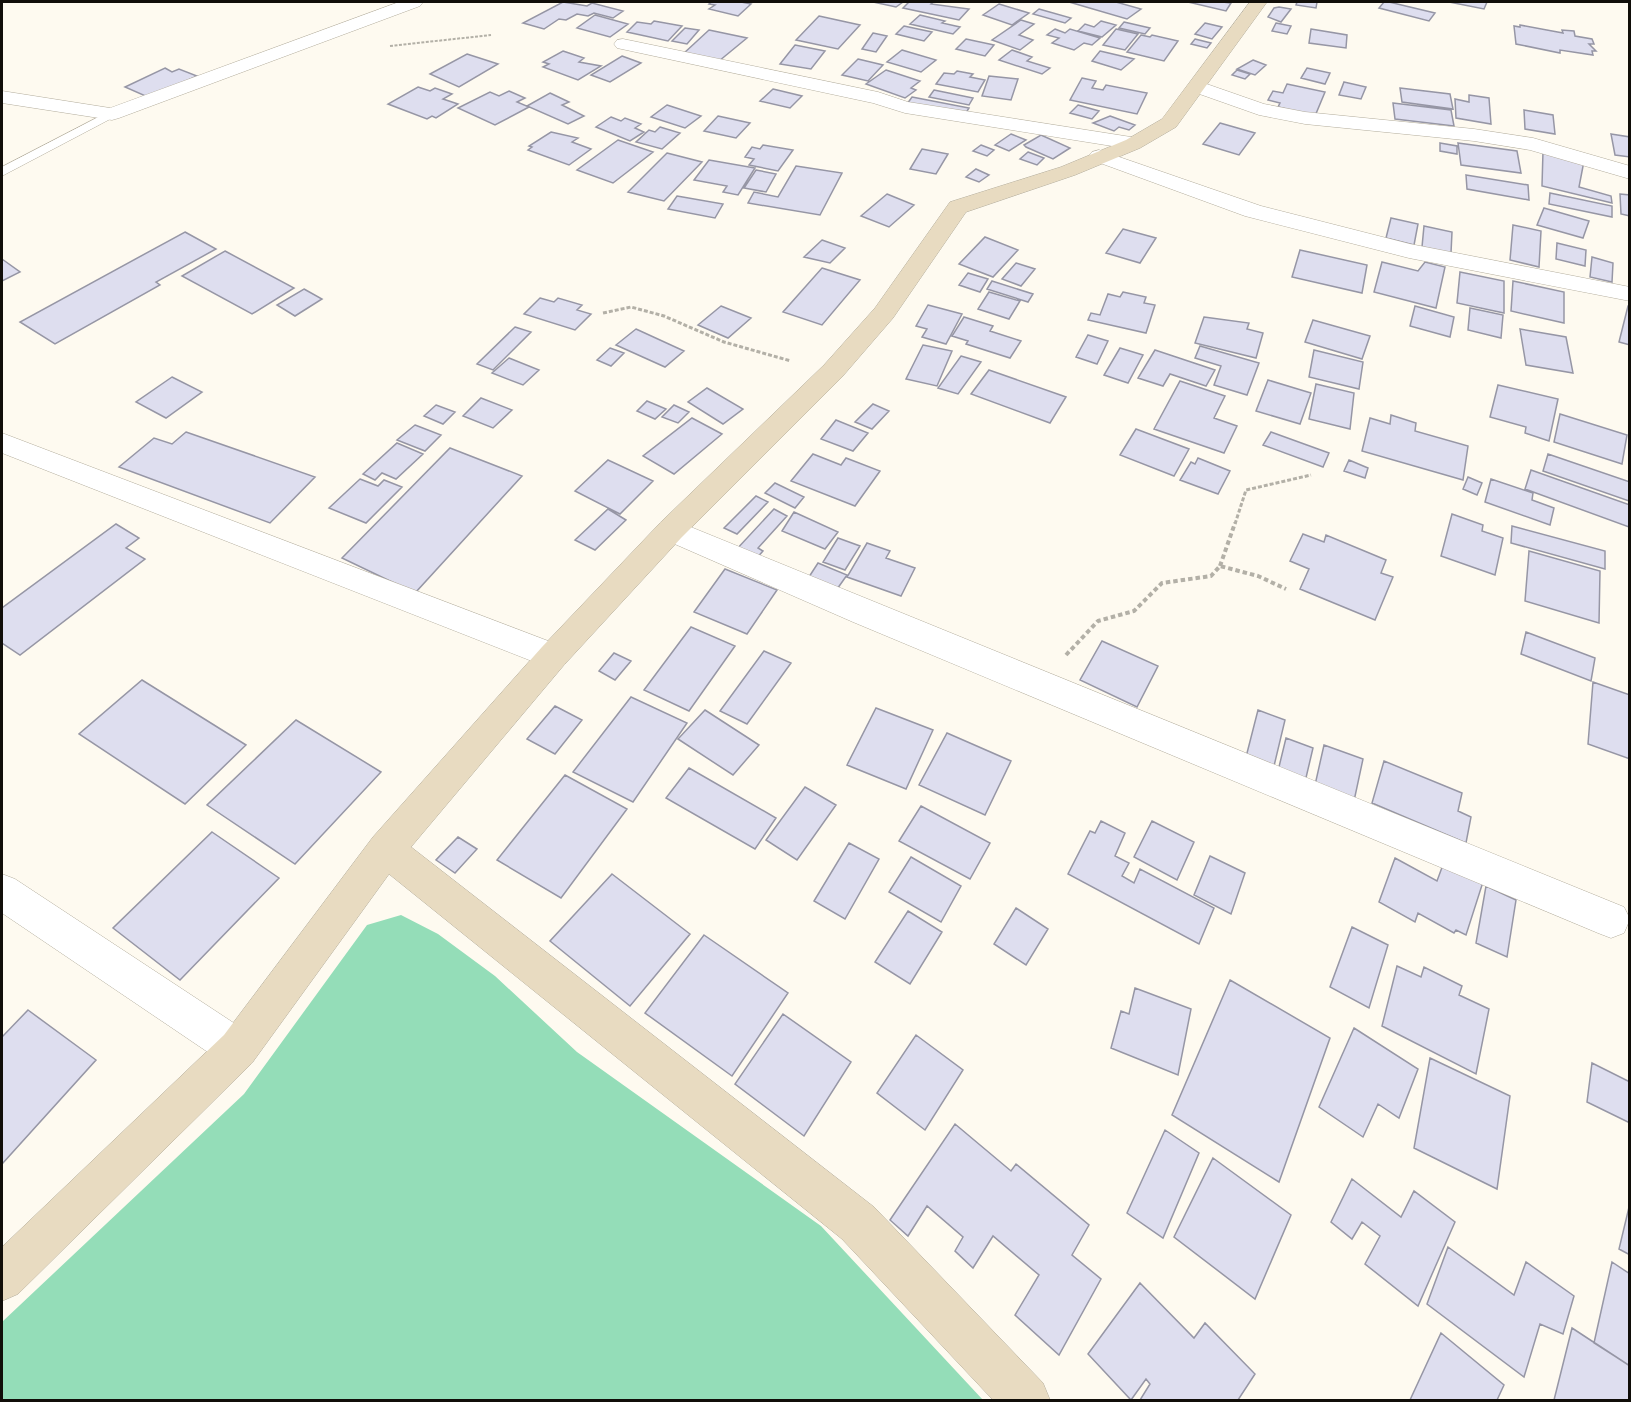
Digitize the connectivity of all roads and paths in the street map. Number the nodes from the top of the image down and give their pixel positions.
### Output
1 (414, 2) edge
2 (1258, 2) edge
3 (622, 44) dead end
4 (1198, 87) junction
5 (2, 97) edge
6 (112, 114) junction
7 (1133, 144) junction
8 (1099, 156) junction
9 (2, 172) edge
10 (1629, 173) edge
11 (1629, 294) edge
12 (603, 313) dead end
13 (833, 371) junction
14 (2, 443) edge
15 (1311, 475) dead end
16 (671, 530) junction
17 (1220, 566) junction
18 (1286, 589) dead end
19 (553, 656) junction
20 (1019, 675) junction
21 (386, 849) junction
22 (2, 892) edge
23 (1611, 920) dead end
24 (238, 1049) junction
25 (2, 1278) edge
26 (1026, 1401) edge

1 - 6 street
2 - 4 street
3 - 7 street
4 - 7 street
4 - 10 street
5 - 6 street
6 - 9 lane
7 - 8 street
8 - 11 street
8 - 13 street
12 - 13 path
13 - 16 street
14 - 19 street
15 - 17 path
16 - 19 street
16 - 20 street
17 - 18 path
17 - 20 path
19 - 21 street
20 - 23 street
21 - 24 street
21 - 26 street
22 - 24 street
24 - 25 street

